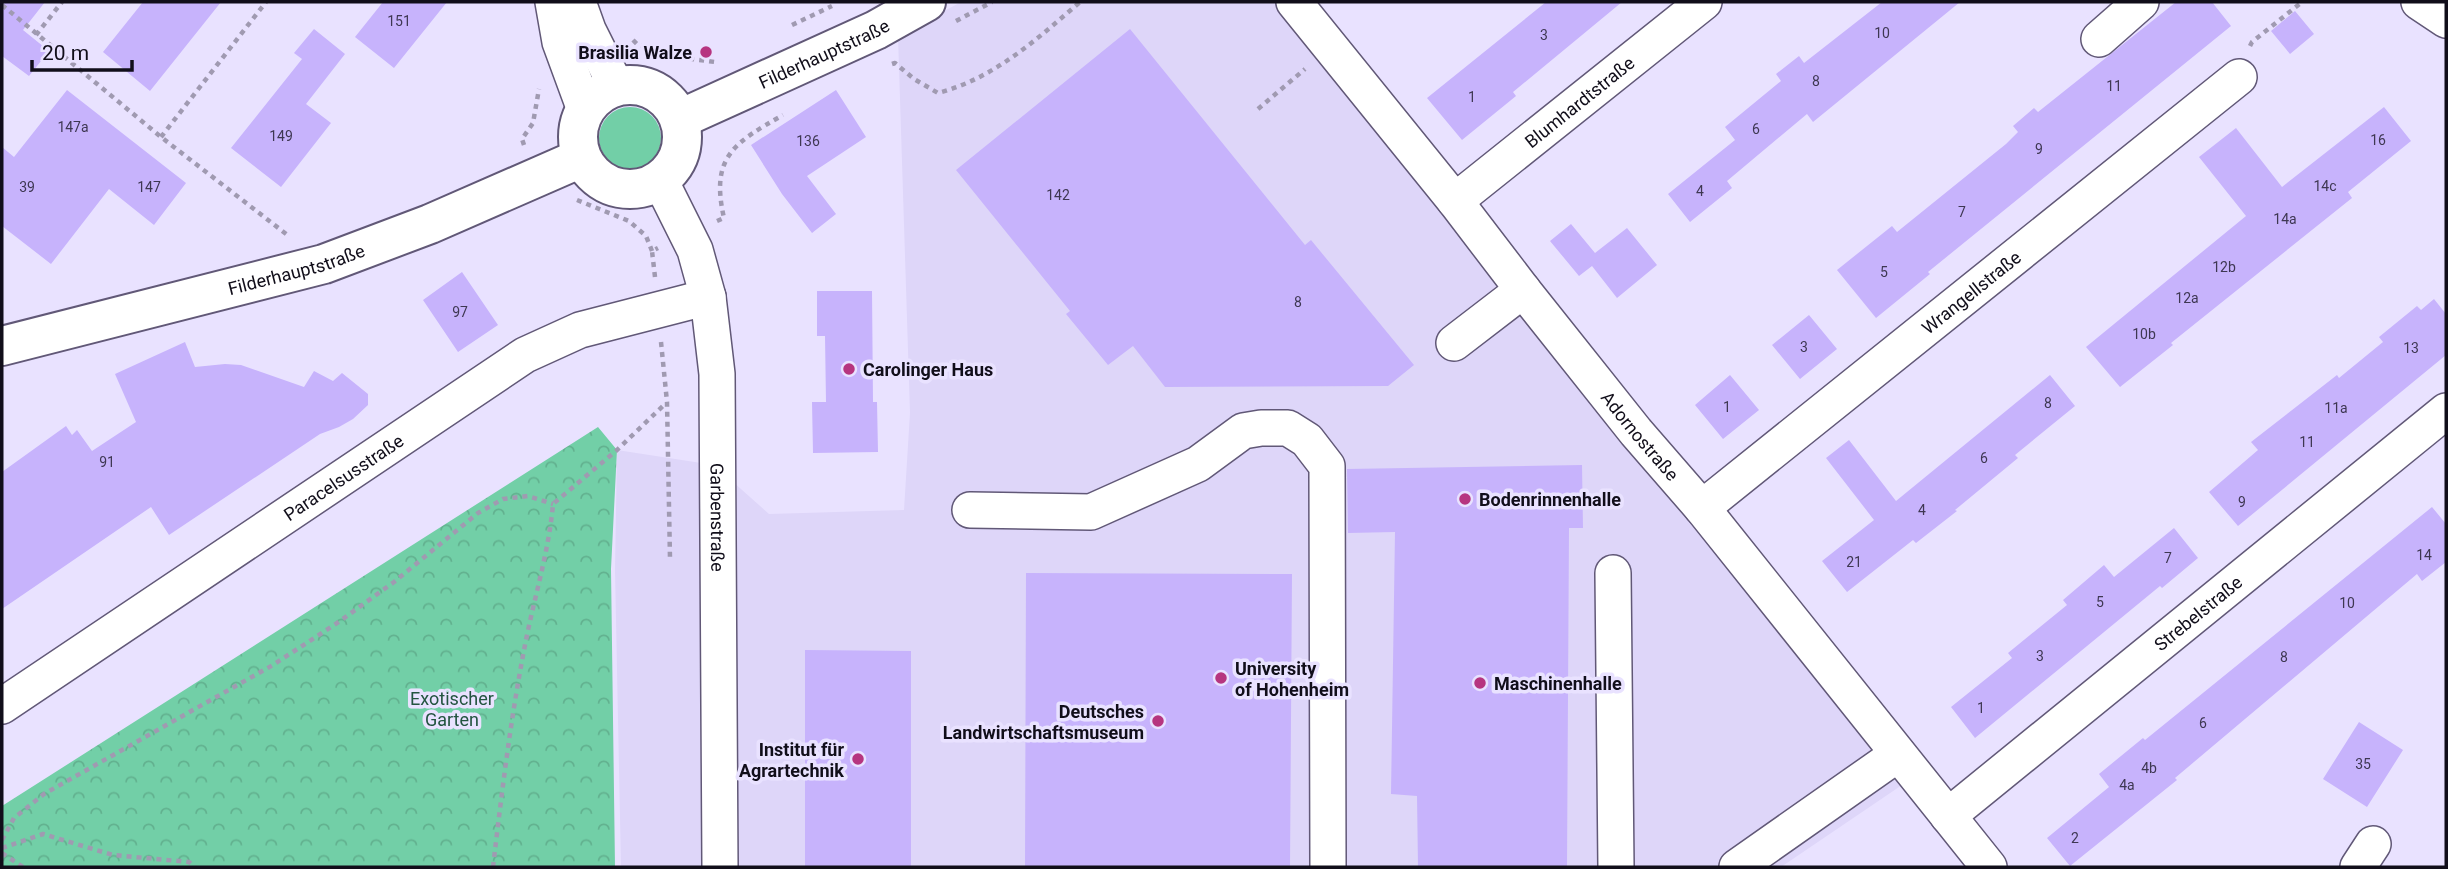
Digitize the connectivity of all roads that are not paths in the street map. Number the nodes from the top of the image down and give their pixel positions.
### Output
1 (553, 2) edge
2 (578, 2) edge
3 (926, 2) edge
4 (1294, 2) edge
5 (1704, 2) edge
6 (2141, 2) edge
7 (2418, 2) edge
8 (2446, 20) edge
9 (2099, 39) dead end
10 (2239, 76) road end
11 (616, 86) junction
12 (585, 110) junction
13 (680, 119) junction
14 (581, 158) junction
15 (660, 180) junction
16 (1455, 201) junction
17 (1522, 290) junction
18 (708, 297) junction
19 (1454, 343) dead end
20 (2, 346) edge
21 (2446, 411) edge
22 (1702, 508) junction
23 (970, 510) dead end
24 (1613, 573) dead end
25 (2, 706) edge
26 (1898, 754) junction
27 (1948, 816) junction
28 (720, 867) edge
29 (1328, 867) edge
30 (1616, 867) edge
31 (1737, 867) edge
32 (1989, 867) edge

1 - 12 street
2 - 11 street
3 - 13 main road, Filderhauptstraße
4 - 16 street, Adornostraße
5 - 16 street, Blumhardtstraße
6 - 9 street
7 - 8 street
10 - 22 street, Wrangellstraße
11 - 12 main road
11 - 13 main road
12 - 14 main road
13 - 15 main road
14 - 15 main road
14 - 20 main road, Filderhauptstraße
15 - 18 street, Garbenstraße
16 - 17 street, Adornostraße
17 - 19 street
17 - 22 street, Adornostraße
18 - 25 street, Paracelsusstraße
18 - 28 street, Garbenstraße
21 - 27 street, Strebelstraße
22 - 26 street, Adornostraße
23 - 29 street
24 - 30 street
26 - 27 street, Adornostraße
26 - 31 street
27 - 32 street, Adornostraße

